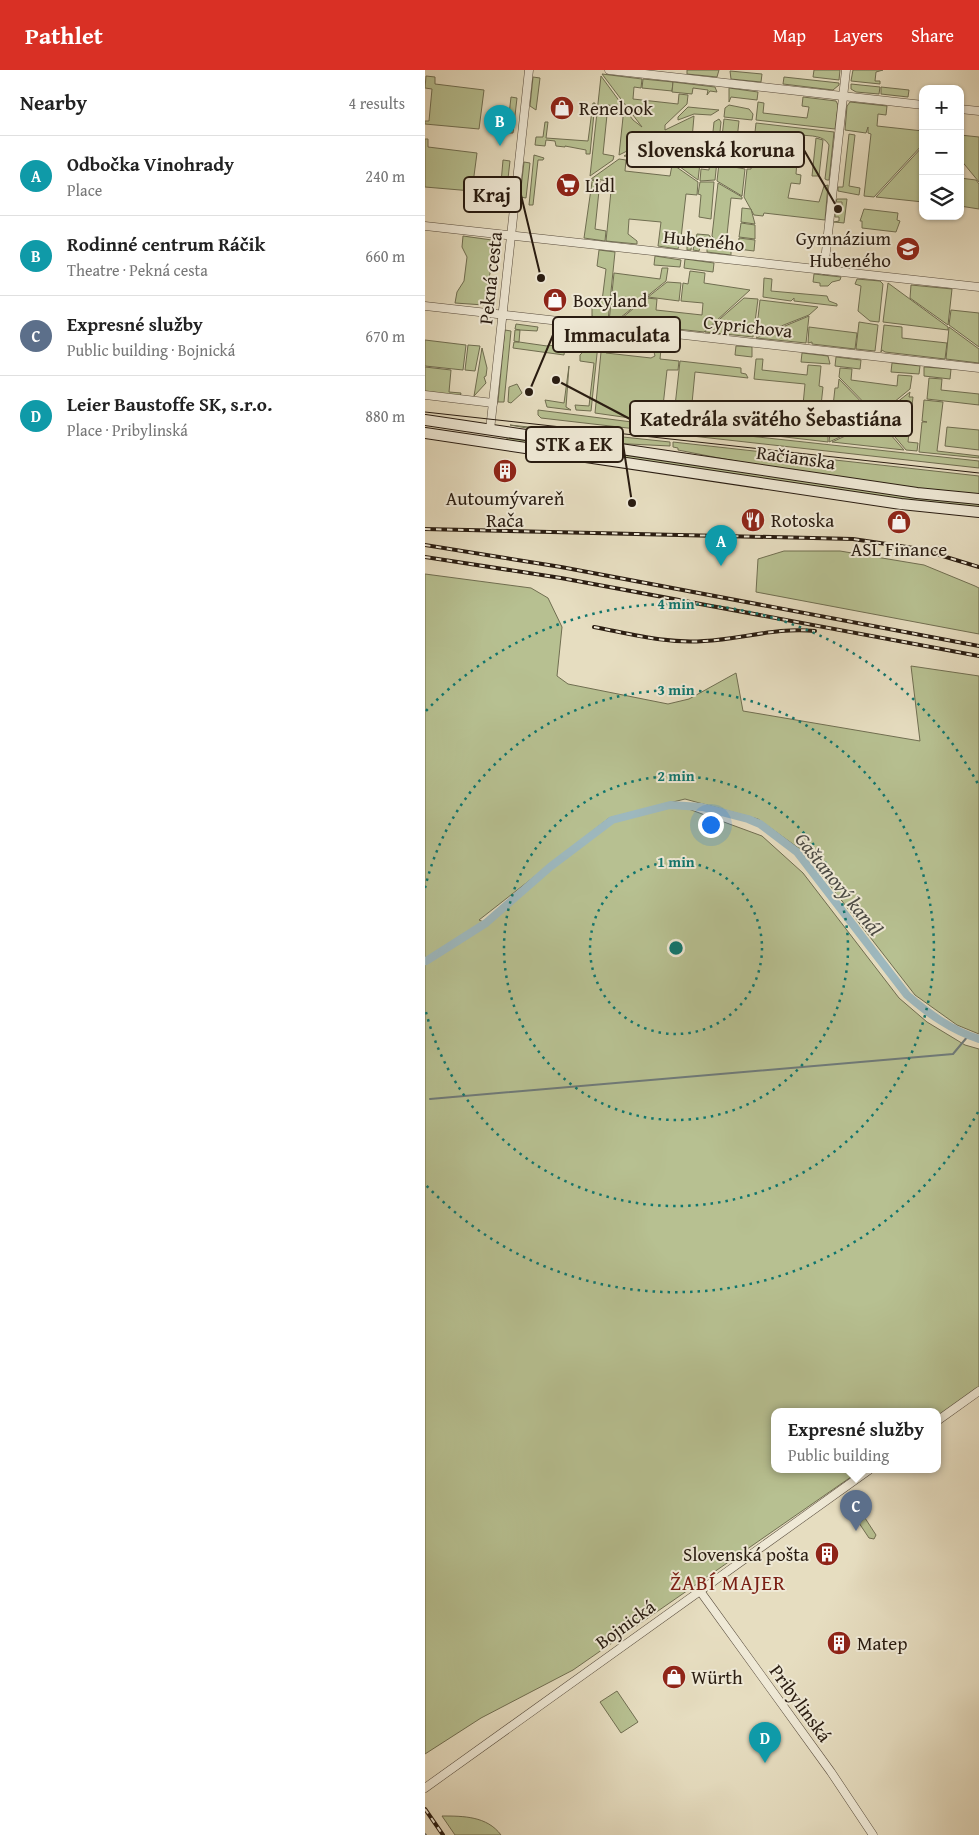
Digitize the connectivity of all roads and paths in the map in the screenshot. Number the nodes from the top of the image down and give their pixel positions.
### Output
1 (529, 70) edge
2 (609, 70) edge
3 (846, 70) edge
4 (634, 71) edge
5 (844, 96) junction
6 (919, 105) edge
7 (964, 109) edge
8 (979, 111) edge
9 (425, 226) edge
10 (511, 235) junction
11 (824, 270) junction
12 (979, 287) edge
13 (425, 306) edge
14 (502, 314) junction
15 (979, 368) edge
16 (425, 395) edge
17 (493, 403) junction
18 (425, 420) edge
19 (490, 430) junction
20 (425, 433) edge
21 (467, 440) junction
22 (504, 446) junction
23 (979, 499) edge
24 (979, 512) edge
25 (979, 1391) edge
26 (941, 1418) edge
27 (865, 1473) edge
28 (701, 1591) junction
29 (425, 1788) edge
30 (873, 1835) edge

1 - 10 street, Pekná cesta
2 - 4 street
3 - 5 street
4 - 5 street
5 - 6 street
5 - 11 street
7 - 8 street
9 - 10 street, Hubeného
10 - 11 street, Hubeného
10 - 14 street, Pekná cesta
11 - 12 street, Hubeného
13 - 14 street, Cyprichova
14 - 15 street, Cyprichova
14 - 17 street, Pekná cesta
16 - 17 street
17 - 19 street, Pekná cesta
18 - 19 main road, Račianska
19 - 21 main road
19 - 22 main road
19 - 23 main road, Račianska
20 - 21 main road, Račianska
21 - 22 main road, Račianska
22 - 24 main road, Račianska
25 - 26 street
27 - 28 street, Bojnická
28 - 29 street, Bojnická
28 - 30 street, Pribylinská

